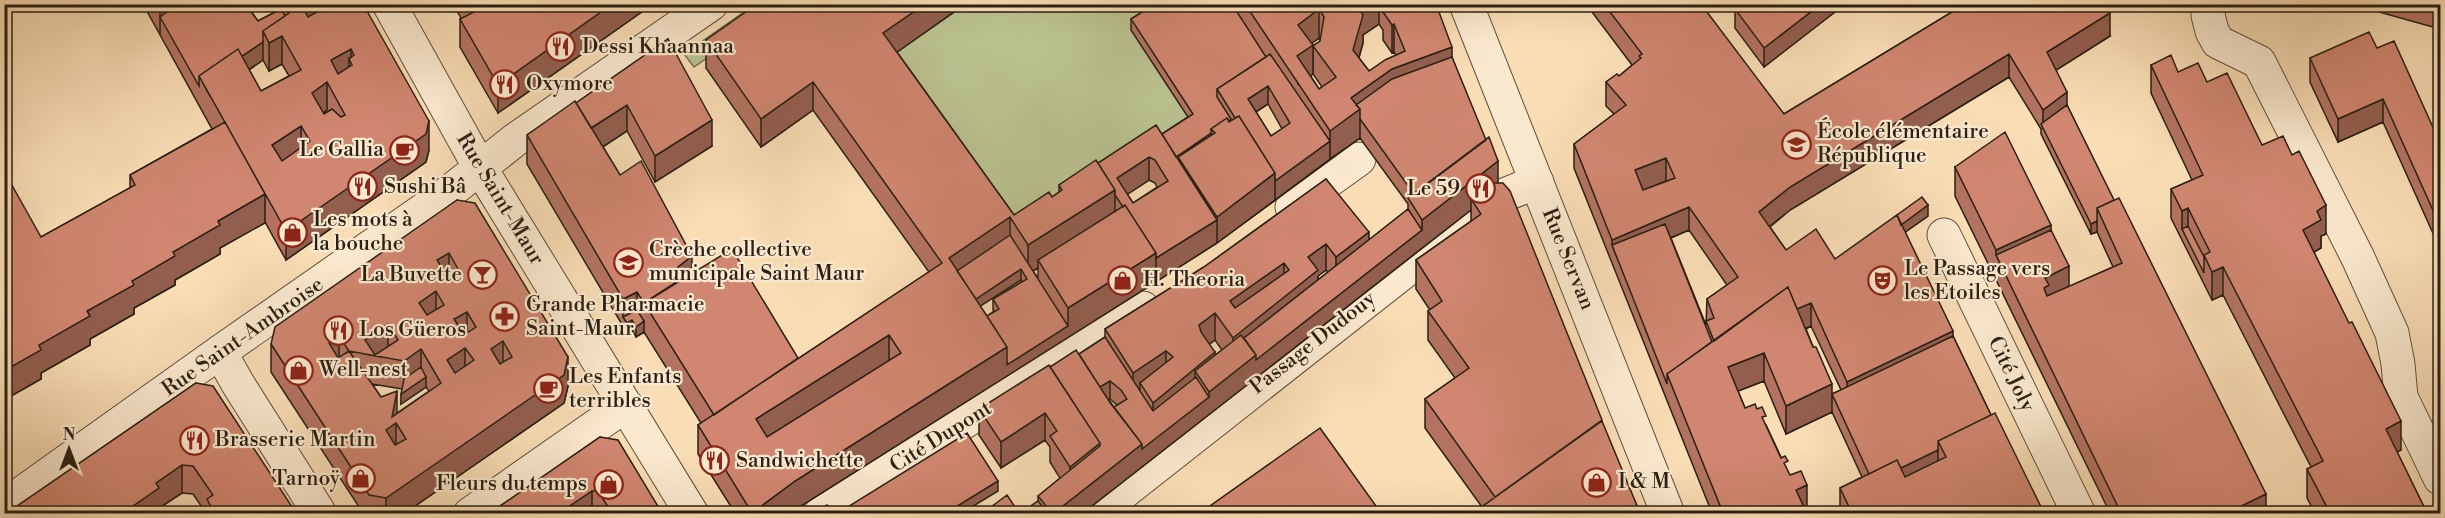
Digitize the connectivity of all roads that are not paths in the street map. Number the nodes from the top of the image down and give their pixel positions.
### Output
1 (389, 4) edge
2 (711, 4) edge
3 (1466, 4) edge
4 (2209, 4) edge
5 (1359, 159) dead end
6 (479, 166) junction
7 (1537, 182) junction
8 (1268, 224) edge
9 (1944, 235) dead end
10 (1164, 295) edge
11 (220, 352) junction
12 (626, 405) junction
13 (2440, 478) edge
14 (4, 506) edge
15 (320, 513) edge
16 (470, 513) edge
17 (692, 513) edge
18 (820, 513) edge
19 (1096, 513) edge
20 (1668, 513) edge
21 (2079, 513) edge

1 - 6 street, Rue Saint-Maur
2 - 6 street, Rue Saint-Ambroise
3 - 7 street, Rue Servan
4 - 13 street
5 - 8 street
6 - 11 street, Rue Saint-Ambroise
6 - 12 street, Rue Saint-Maur
7 - 19 street, Passage Dudouy
7 - 20 street, Rue Servan
9 - 21 street, Cité Joly
10 - 18 street, Cité Dupont
11 - 14 street, Rue Saint-Ambroise
11 - 15 street
12 - 16 street
12 - 17 street, Rue Saint-Maur

